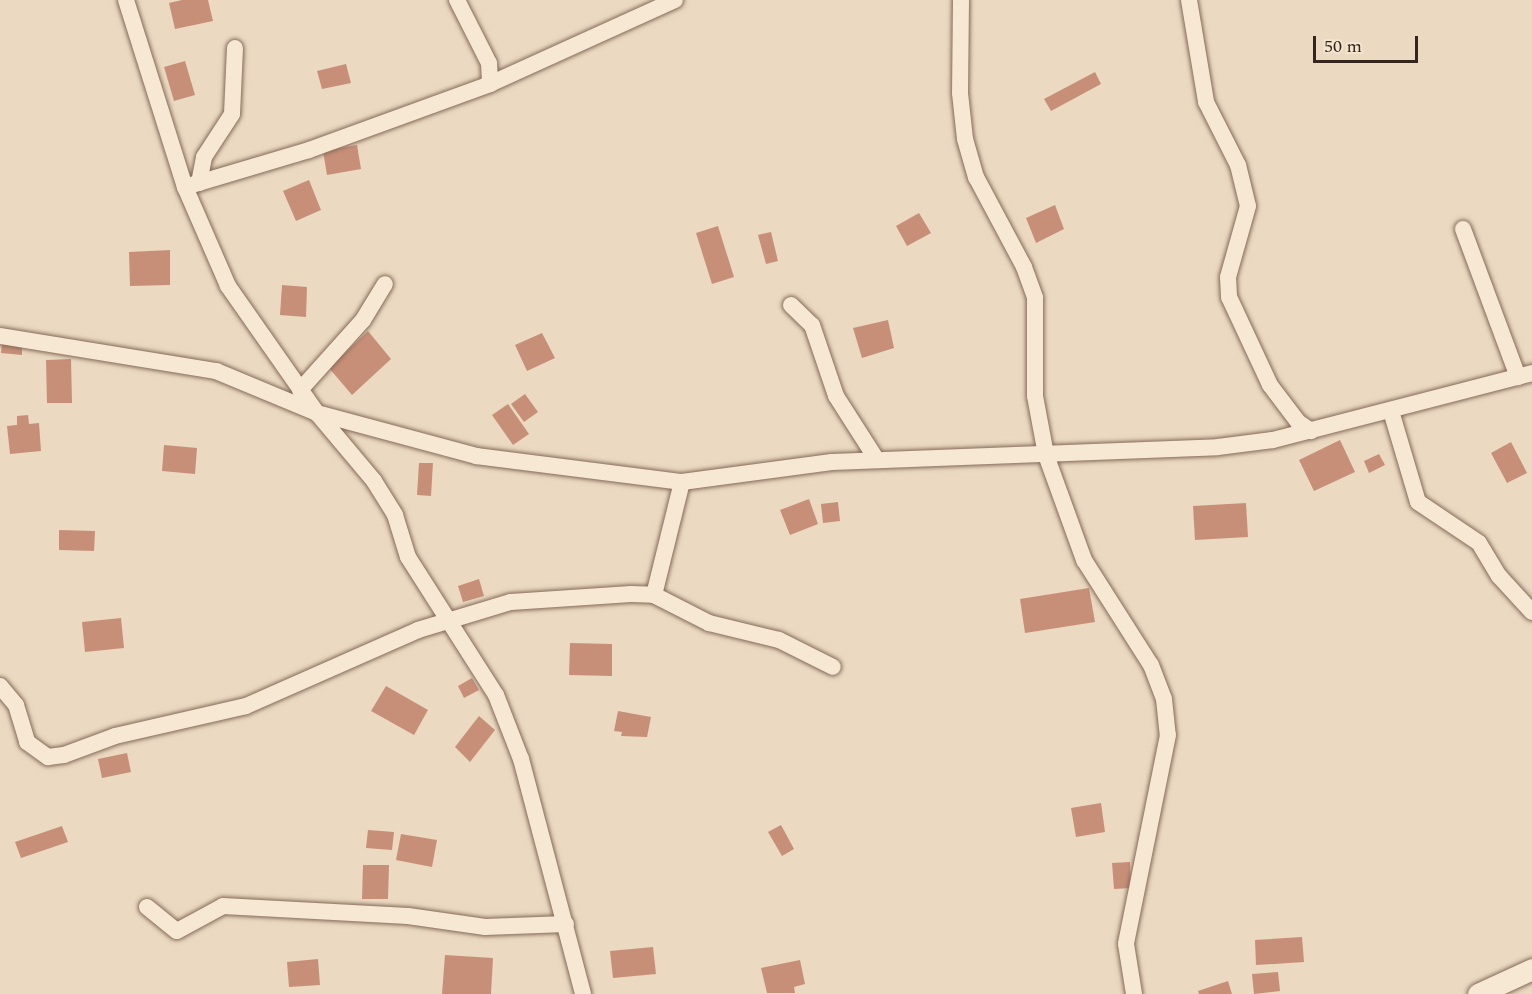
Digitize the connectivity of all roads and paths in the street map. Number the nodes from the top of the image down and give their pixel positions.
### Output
1 (126, 0) edge
2 (457, 0) edge
3 (675, 0) edge
4 (960, 0) edge
5 (1189, 0) edge
6 (235, 48) dead end
7 (490, 84) junction
8 (192, 185) junction
9 (1463, 230) dead end
10 (385, 284) dead end
11 (791, 305) dead end
12 (0, 336) edge
13 (1525, 375) edge
14 (300, 390) junction
15 (1391, 411) junction
16 (317, 413) junction
17 (1311, 431) junction
18 (1046, 454) junction
19 (877, 460) junction
20 (682, 482) junction
21 (654, 595) junction
22 (1532, 612) edge
23 (452, 623) junction
24 (833, 667) dead end
25 (0, 686) edge
26 (147, 907) dead end
27 (566, 924) junction
28 (1532, 969) edge
29 (583, 994) edge
30 (1134, 994) edge
31 (1478, 994) edge

1 - 8 street
2 - 7 street
3 - 7 street
4 - 18 street
5 - 17 street
6 - 8 street
7 - 8 street
8 - 14 street
9 - 13 street
10 - 14 street
11 - 19 street
12 - 16 street
13 - 15 street
14 - 16 street
15 - 17 street
15 - 22 street
16 - 20 street
16 - 23 street
17 - 18 street
18 - 19 street
18 - 30 street
19 - 20 street
20 - 21 street
21 - 23 street
21 - 24 street
23 - 25 street
23 - 27 street
26 - 27 street
27 - 29 street
28 - 31 street

